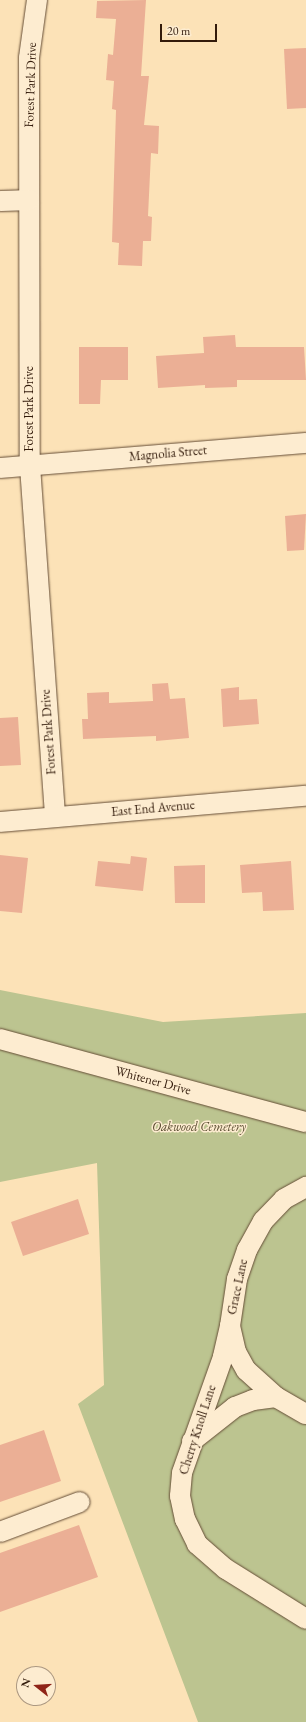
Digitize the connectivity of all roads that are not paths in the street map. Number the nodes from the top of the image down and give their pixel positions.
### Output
1 (37, 0) edge
2 (29, 200) junction
3 (0, 201) edge
4 (306, 443) edge
5 (30, 466) junction
6 (0, 468) edge
7 (306, 796) edge
8 (55, 817) junction
9 (0, 822) edge
10 (0, 1039) edge
11 (306, 1122) edge
12 (306, 1187) edge
13 (230, 1326) junction
14 (276, 1397) junction
15 (306, 1414) edge
16 (192, 1441) junction
17 (80, 1502) dead end
18 (0, 1532) edge
19 (306, 1619) edge

1 - 2 street, Forest Park Drive
2 - 3 street
2 - 5 street, Forest Park Drive
4 - 5 street, Magnolia Street
5 - 6 street, Magnolia Street
5 - 8 street, Forest Park Drive
7 - 8 street, East End Avenue
8 - 9 street, East End Avenue
10 - 11 street, Whitener Drive
12 - 13 street, Grace Lane
13 - 14 street, Grace Lane
13 - 16 street, Cherry Knoll Lane
14 - 15 street, Grace Lane
14 - 16 street
16 - 19 street, Cherry Knoll Lane
17 - 18 street

